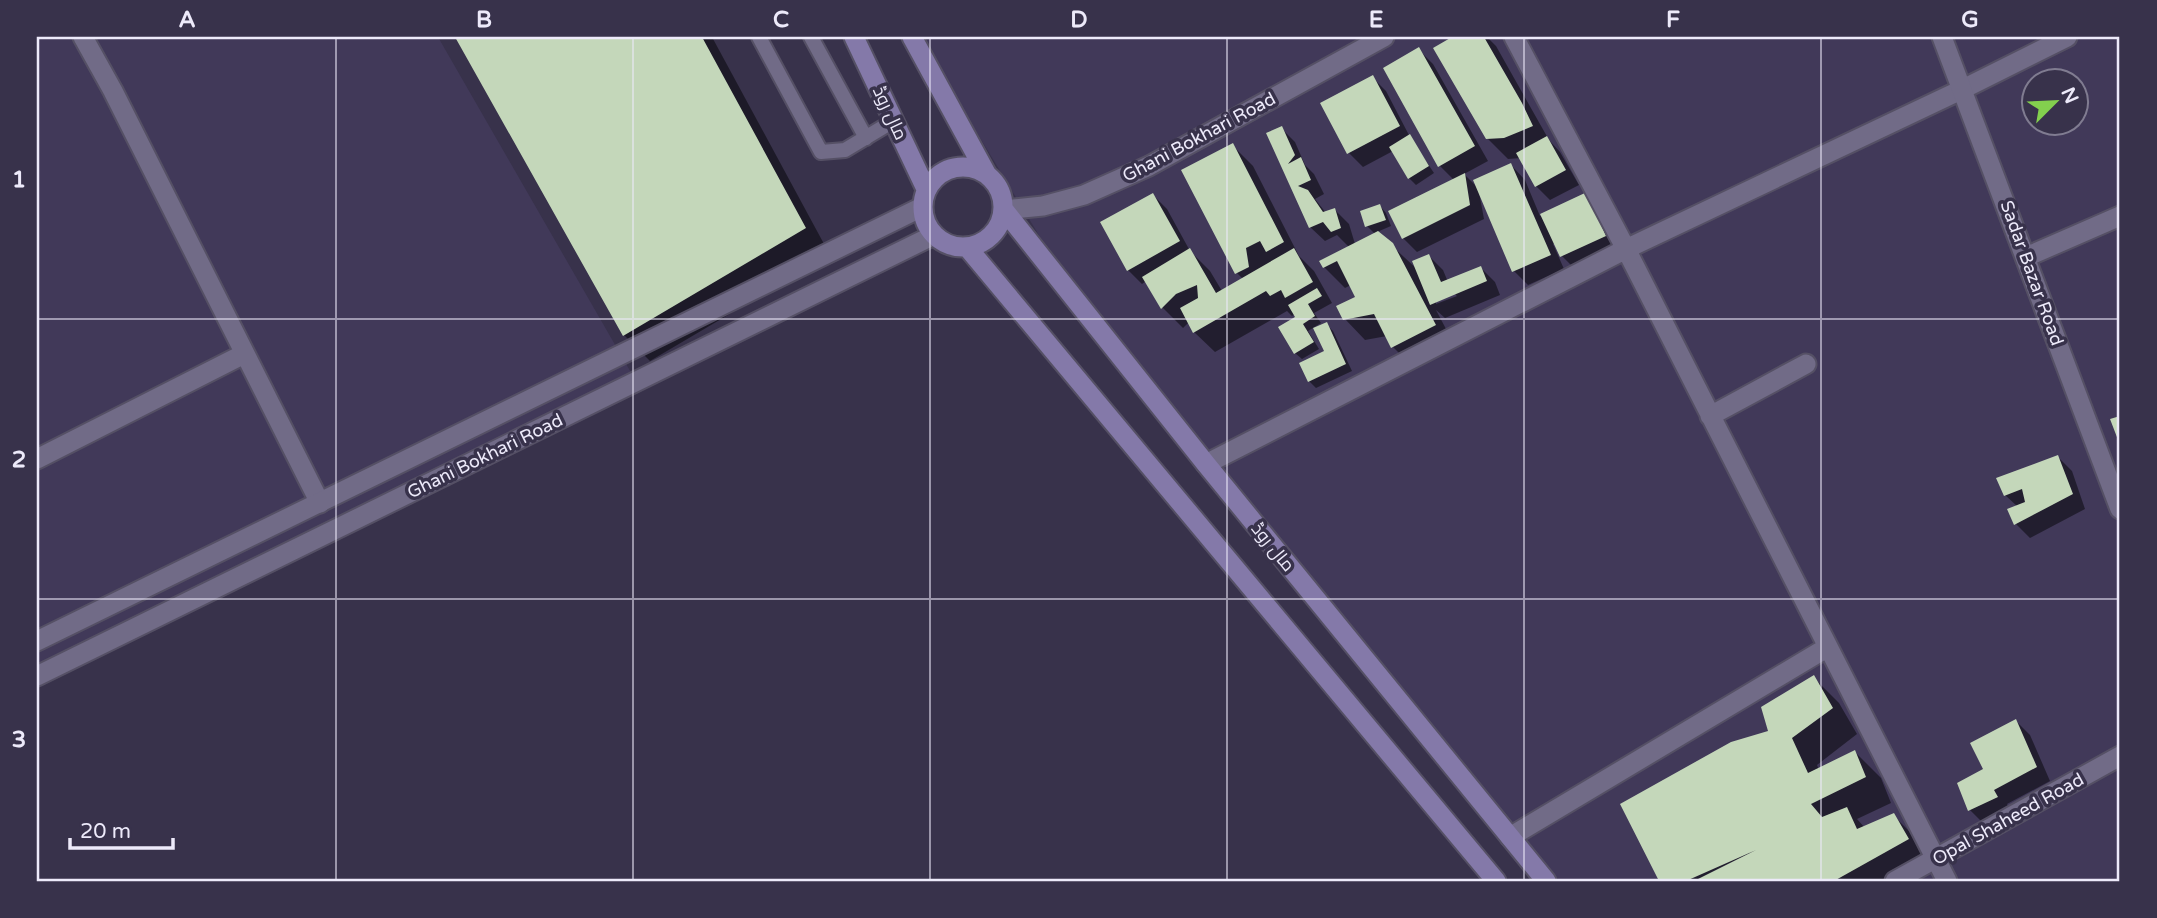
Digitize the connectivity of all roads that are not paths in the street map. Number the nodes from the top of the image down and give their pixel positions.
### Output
1 (83, 37) edge
2 (759, 37) edge
3 (811, 37) edge
4 (854, 37) edge
5 (912, 37) edge
6 (1384, 37) edge
7 (1514, 37) edge
8 (1942, 37) edge
9 (2067, 37) edge
10 (1963, 89) junction
11 (895, 120) junction
12 (866, 138) junction
13 (986, 173) junction
14 (924, 198) junction
15 (1004, 210) junction
16 (2120, 216) edge
17 (934, 235) junction
18 (967, 247) junction
19 (1626, 249) junction
20 (2026, 257) junction
21 (244, 354) junction
22 (1806, 364) dead end
23 (1710, 416) junction
24 (37, 458) edge
25 (1206, 464) junction
26 (2115, 480) edge
27 (320, 503) junction
28 (2120, 509) edge
29 (37, 641) edge
30 (1828, 648) junction
31 (37, 676) edge
32 (2120, 756) edge
33 (1510, 837) junction
34 (1936, 859) junction
35 (1496, 881) edge
36 (1546, 881) edge
37 (1895, 881) edge
38 (1947, 881) edge

1 - 21 street
2 - 12 lane
3 - 12 lane
4 - 11 main road, مال روڈ
5 - 13 main road
6 - 15 street, Ghani Bokhari Road
7 - 19 street
8 - 10 street, Sadar Bazar Road
9 - 10 street
10 - 19 street
10 - 20 street, Sadar Bazar Road
11 - 12 lane
11 - 14 main road, مال روڈ
13 - 14 main road
13 - 15 main road
14 - 17 main road
14 - 27 street, Ghani Bokhari Road
15 - 18 main road
15 - 25 main road, مال روڈ
16 - 20 street
17 - 18 main road
17 - 31 street, Ghani Bokhari Road
18 - 35 main road
19 - 23 street
19 - 25 street
20 - 26 street, Sadar Bazar Road
21 - 24 street
21 - 27 street
22 - 23 street
23 - 30 street
25 - 33 main road, مال روڈ
26 - 28 street, Sadar Bazar Road
27 - 29 street, Ghani Bokhari Road
30 - 33 street
30 - 34 street
32 - 34 street, Opal Shaheed Road
33 - 36 main road, مال روڈ
34 - 37 street, Opal Shaheed Road
34 - 38 street

